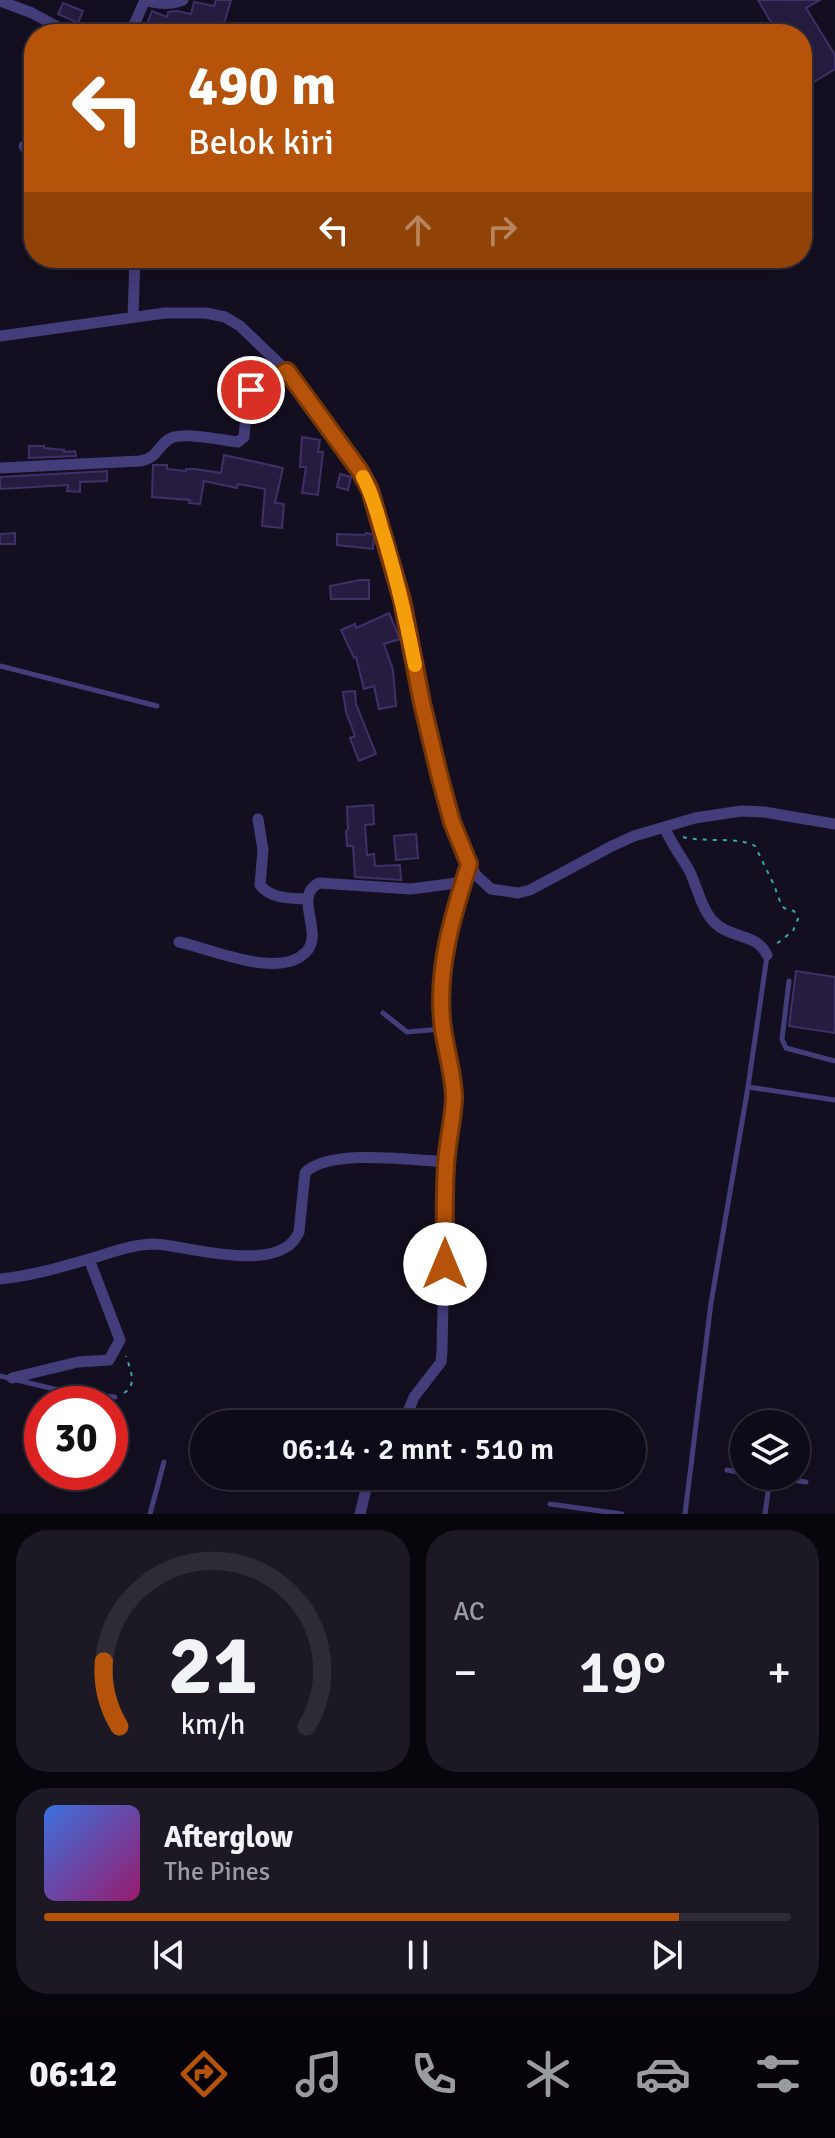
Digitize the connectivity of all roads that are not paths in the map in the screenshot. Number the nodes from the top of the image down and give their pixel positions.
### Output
1 (145, 0) edge
2 (183, 0) edge
3 (0, 1) edge
4 (52, 24) edge
5 (134, 24) edge
6 (135, 268) edge
7 (133, 317) junction
8 (0, 336) edge
9 (287, 371) junction
10 (0, 468) edge
11 (0, 666) edge
12 (157, 706) dead end
13 (258, 819) dead end
14 (835, 824) edge
15 (668, 827) junction
16 (469, 864) junction
17 (464, 882) junction
18 (307, 899) junction
19 (179, 942) dead end
20 (767, 955) joint
21 (789, 981) dead end
22 (383, 1013) dead end
23 (443, 1029) junction
24 (835, 1061) edge
25 (748, 1087) junction
26 (835, 1098) edge
27 (446, 1162) junction
28 (89, 1259) junction
29 (0, 1279) edge
30 (6, 1377) edge
31 (43, 1386) edge
32 (409, 1410) edge
33 (164, 1462) dead end
34 (727, 1470) dead end
35 (730, 1471) edge
36 (366, 1490) edge
37 (766, 1490) edge
38 (550, 1504) dead end
39 (150, 1514) edge
40 (360, 1514) edge
41 (622, 1514) edge
42 (685, 1514) edge
43 (765, 1514) edge

1 - 2 street
1 - 5 street
3 - 4 street
6 - 7 street
7 - 8 street
7 - 9 street
9 - 10 street
9 - 16 street
11 - 12 lane
13 - 18 street
14 - 15 street
15 - 16 street
15 - 20 street
16 - 17 street
17 - 18 street
17 - 23 street
18 - 19 street
20 - 25 lane
21 - 24 lane
22 - 23 lane
23 - 27 street
25 - 26 lane
25 - 42 lane
27 - 28 street
27 - 32 street
28 - 29 street
28 - 30 street
30 - 31 lane
33 - 39 lane
34 - 35 lane
36 - 40 street
37 - 43 lane
38 - 41 lane

